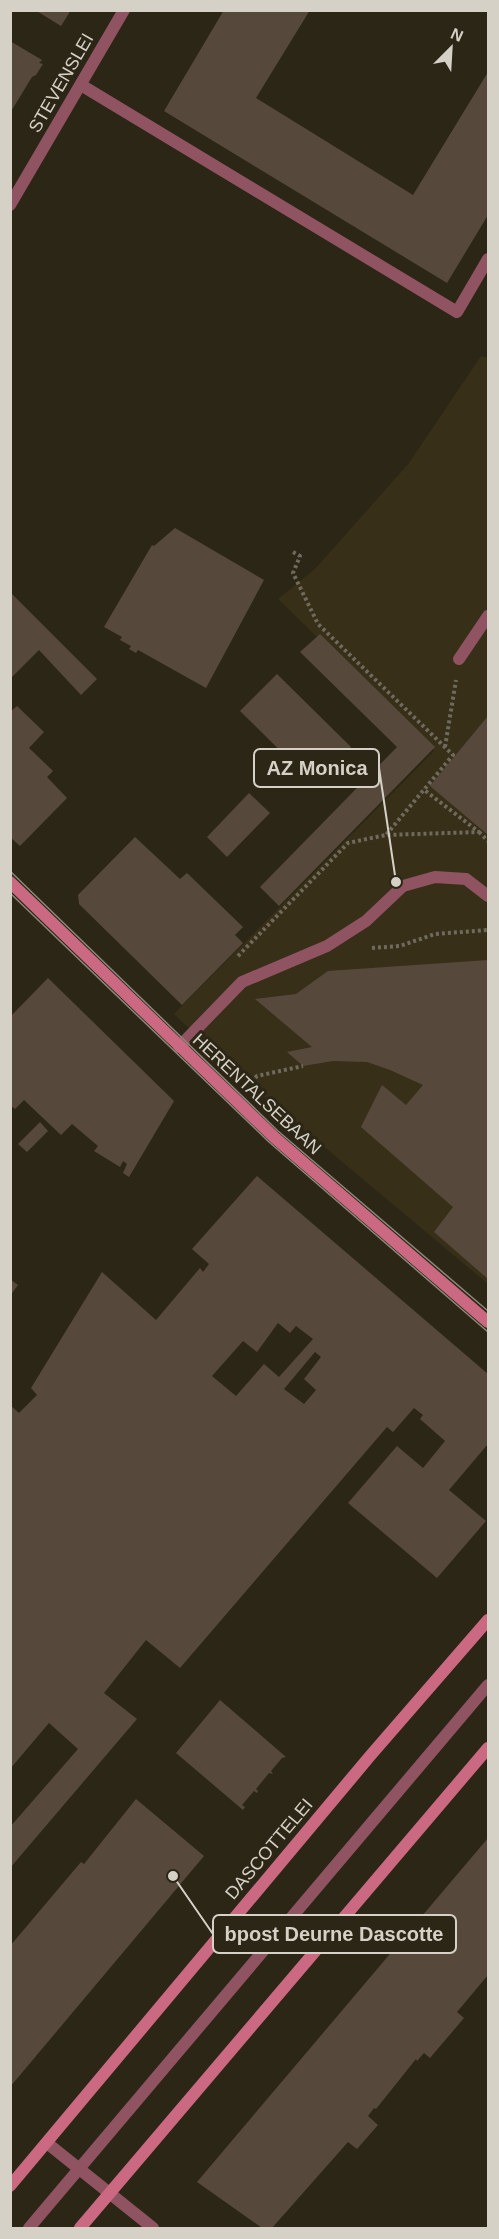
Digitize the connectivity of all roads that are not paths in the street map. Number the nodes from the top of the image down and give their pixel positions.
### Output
1 (124, 10) edge
2 (81, 85) junction
3 (10, 206) edge
4 (489, 259) edge
5 (489, 616) edge
6 (459, 659) road end
7 (10, 882) edge
8 (489, 896) edge
9 (179, 1047) junction
10 (489, 1322) edge
11 (489, 1620) edge
12 (489, 1685) edge
13 (489, 1748) edge
14 (47, 2143) junction
15 (78, 2170) junction
16 (10, 2186) edge
17 (108, 2195) junction
18 (29, 2229) edge
19 (80, 2229) edge
20 (153, 2229) edge

1 - 2 street, STEVENSLEI
2 - 3 street, STEVENSLEI
2 - 4 street
5 - 6 street
7 - 9 street, HERENTALSEBAAN
8 - 9 street
9 - 10 street, HERENTALSEBAAN
11 - 14 street, DASCOTTELEI
12 - 15 street
13 - 17 street
14 - 15 street
14 - 16 street, DASCOTTELEI
15 - 17 street
15 - 18 street
17 - 19 street
17 - 20 street

